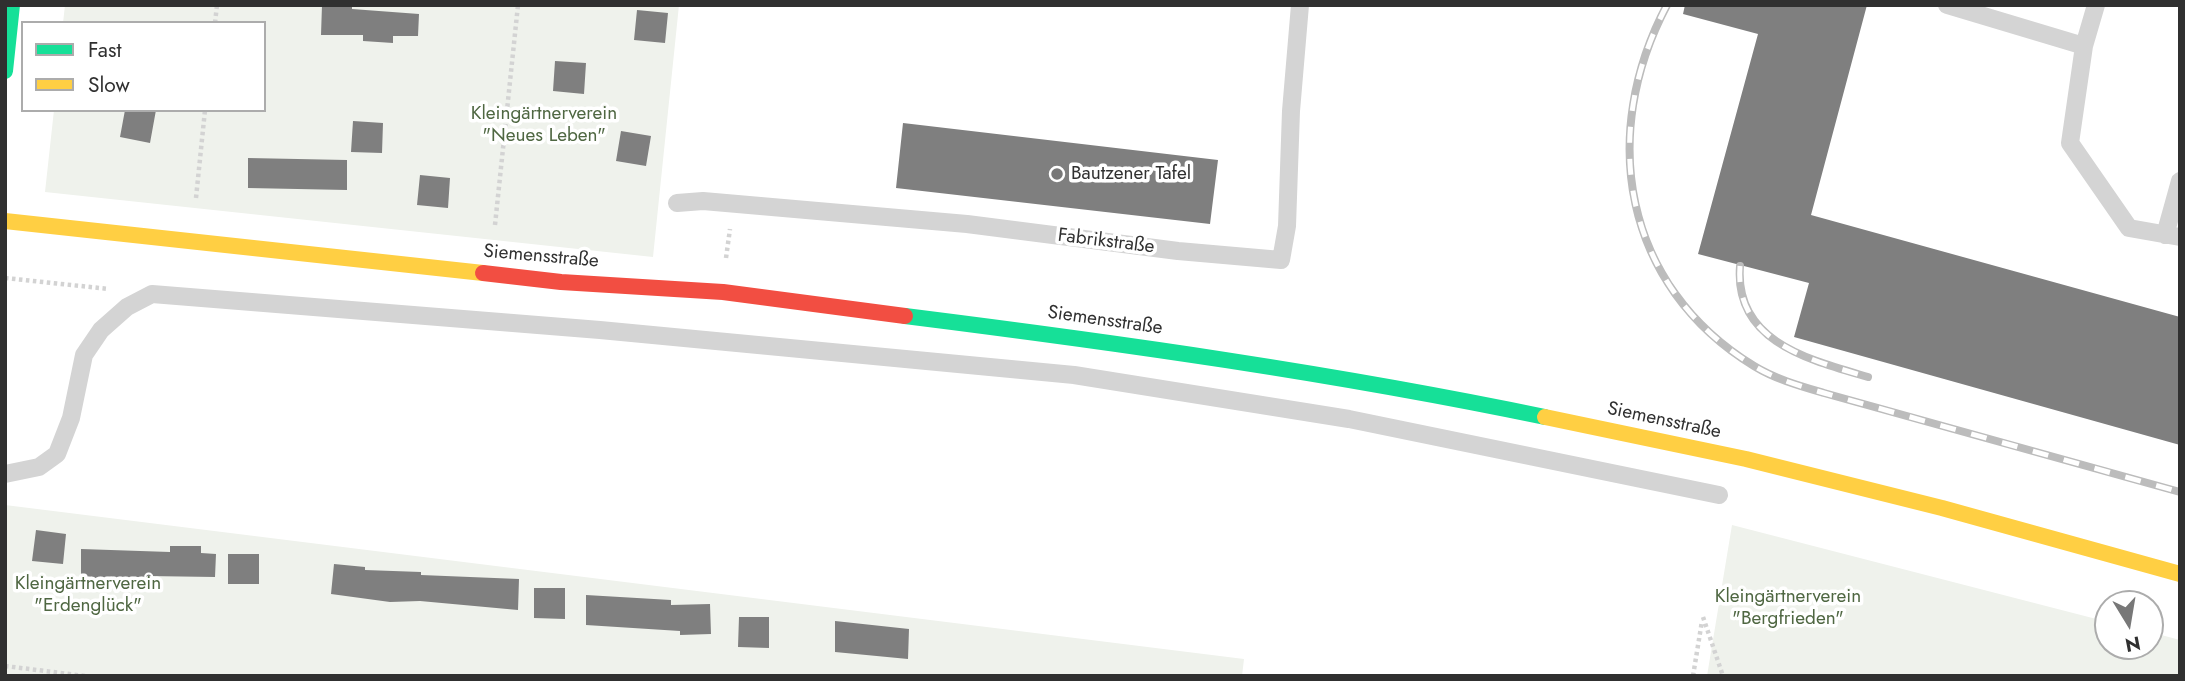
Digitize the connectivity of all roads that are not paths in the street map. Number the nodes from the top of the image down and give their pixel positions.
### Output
1 (12, 5) edge
2 (1300, 5) edge
3 (1947, 5) edge
4 (2096, 5) edge
5 (2084, 46) junction
6 (5, 71) edge
7 (2180, 181) edge
8 (677, 203) dead end
9 (5, 221) edge
10 (2172, 236) edge
11 (5, 474) edge
12 (1719, 495) dead end
13 (2180, 574) edge

1 - 6 main road
2 - 8 lane, Fabrikstraße
3 - 5 lane
4 - 5 lane
5 - 10 lane
7 - 10 lane
9 - 13 main road, Siemensstraße
11 - 12 lane

